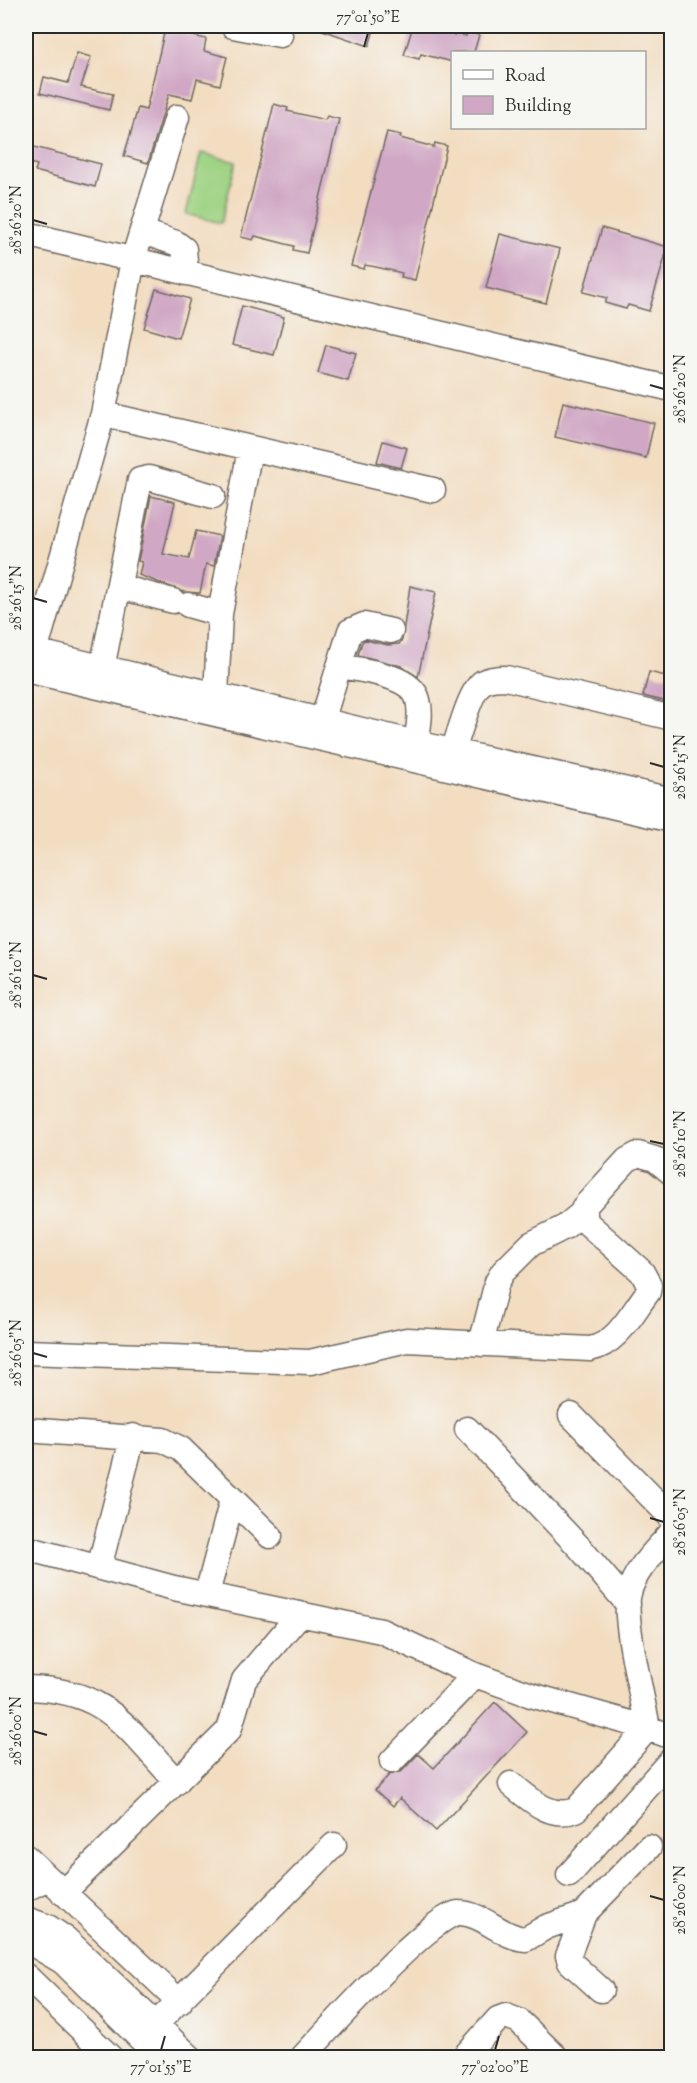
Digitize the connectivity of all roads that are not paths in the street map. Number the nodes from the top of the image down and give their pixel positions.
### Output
1 (233, 26) edge
2 (280, 35) dead end
3 (177, 117) dead end
4 (143, 232) junction
5 (26, 234) edge
6 (133, 260) junction
7 (186, 273) junction
8 (672, 389) edge
9 (103, 414) junction
10 (250, 449) junction
11 (433, 490) dead end
12 (213, 496) dead end
13 (120, 587) junction
14 (220, 615) junction
15 (391, 630) dead end
16 (29, 660) edge
17 (339, 666) junction
18 (100, 679) junction
19 (216, 695) junction
20 (672, 718) edge
21 (320, 728) junction
22 (416, 743) junction
23 (453, 751) junction
24 (672, 800) edge
25 (672, 820) edge
26 (672, 1173) edge
27 (583, 1212) junction
28 (481, 1344) junction
29 (26, 1352) edge
30 (571, 1415) dead end
31 (467, 1429) dead end
32 (26, 1430) edge
33 (133, 1436) junction
34 (232, 1500) junction
35 (672, 1518) edge
36 (672, 1532) edge
37 (270, 1536) dead end
38 (26, 1548) edge
39 (99, 1568) junction
40 (207, 1594) junction
41 (628, 1604) junction
42 (300, 1614) junction
43 (475, 1676) junction
44 (26, 1688) edge
45 (648, 1728) junction
46 (672, 1737) edge
47 (672, 1759) edge
48 (392, 1761) dead end
49 (177, 1782) junction
50 (511, 1784) dead end
51 (334, 1845) dead end
52 (649, 1847) dead end
53 (26, 1857) edge
54 (569, 1875) dead end
55 (55, 1886) junction
56 (26, 1888) edge
57 (584, 1914) junction
58 (26, 1919) edge
59 (26, 1940) edge
60 (26, 1976) edge
61 (601, 1990) dead end
62 (180, 2002) junction
63 (156, 2024) junction
64 (111, 2058) edge
65 (160, 2058) edge
66 (191, 2058) edge
67 (302, 2058) edge
68 (463, 2058) edge
69 (556, 2058) edge

1 - 2 street
3 - 4 street
4 - 6 street
4 - 7 street
5 - 6 street
6 - 7 street
6 - 9 street
7 - 8 street
9 - 10 street
9 - 16 street
10 - 11 street
10 - 14 street
12 - 13 street
13 - 14 street
13 - 18 street
14 - 19 street
15 - 17 street
16 - 18 street
17 - 21 street
17 - 22 street
18 - 19 street
18 - 21 street
19 - 21 street
20 - 23 street
21 - 22 street
21 - 25 street
22 - 23 street
23 - 24 street
26 - 27 street
27 - 28 street
27 - 28 street
28 - 29 street
30 - 35 street
31 - 41 street
32 - 33 street
33 - 34 street
33 - 39 street
34 - 37 street
34 - 40 street
36 - 41 street
38 - 39 street
39 - 40 street
40 - 42 street
41 - 45 street
42 - 43 street
42 - 49 street
43 - 45 street
43 - 48 street
44 - 49 street
45 - 46 street
45 - 50 street
47 - 54 street
49 - 55 street
51 - 62 street
52 - 57 street
53 - 55 street
55 - 56 street
55 - 62 street
57 - 61 street
57 - 67 street
58 - 63 street
59 - 65 street
60 - 64 street
62 - 63 street
63 - 66 street
68 - 69 street

